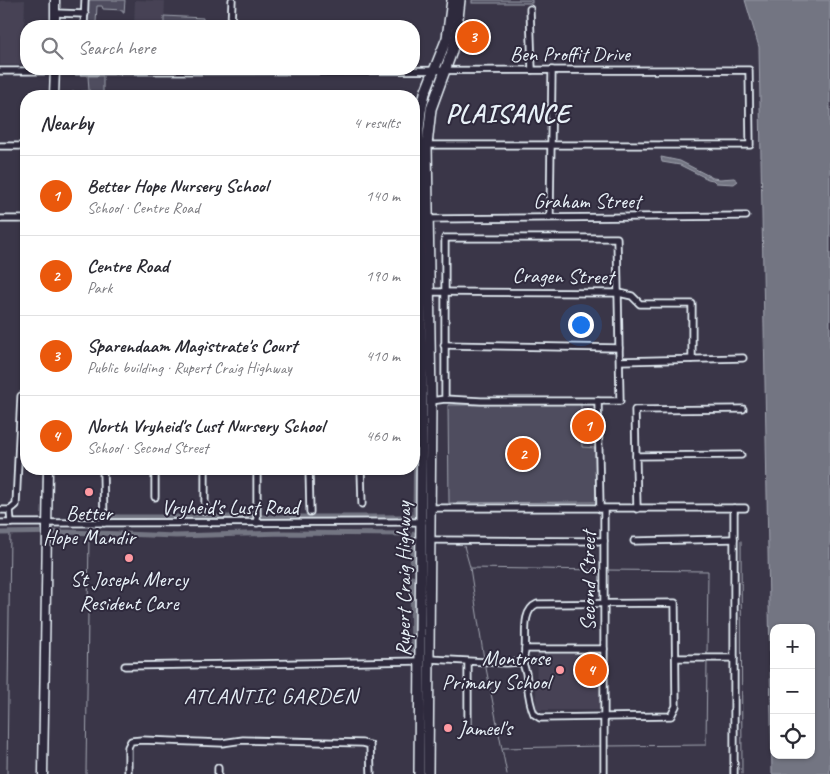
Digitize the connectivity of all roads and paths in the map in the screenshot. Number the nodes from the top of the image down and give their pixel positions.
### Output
1 (55, 0) edge
2 (85, 0) edge
3 (232, 0) edge
4 (452, 0) edge
5 (460, 0) edge
6 (530, 9) dead end
7 (55, 13) junction
8 (85, 14) junction
9 (55, 20) edge
10 (84, 20) edge
11 (231, 20) edge
12 (420, 70) edge
13 (434, 70) junction
14 (532, 70) junction
15 (552, 70) junction
16 (0, 71) edge
17 (20, 71) edge
18 (446, 71) junction
19 (55, 75) edge
20 (54, 90) edge
21 (551, 145) junction
22 (0, 146) edge
23 (20, 146) edge
24 (420, 146) edge
25 (746, 216) dead end
26 (550, 217) junction
27 (0, 219) edge
28 (20, 219) edge
29 (421, 219) edge
30 (444, 291) junction
31 (422, 292) edge
32 (618, 293) junction
33 (444, 345) junction
34 (620, 348) junction
35 (743, 358) dead end
36 (692, 359) junction
37 (620, 361) junction
38 (420, 362) edge
39 (445, 399) junction
40 (431, 401) junction
41 (598, 401) junction
42 (743, 409) dead end
43 (20, 418) edge
44 (741, 455) dead end
45 (636, 456) junction
46 (48, 475) edge
47 (103, 475) edge
48 (155, 475) edge
49 (205, 475) edge
50 (257, 475) edge
51 (309, 475) edge
52 (361, 475) edge
53 (419, 475) edge
54 (155, 497) dead end
55 (362, 504) dead end
56 (431, 508) junction
57 (734, 508) junction
58 (745, 508) dead end
59 (602, 509) junction
60 (637, 509) junction
61 (0, 510) edge
62 (10, 510) junction
63 (205, 511) dead end
64 (310, 512) dead end
65 (104, 522) junction
66 (257, 522) junction
67 (420, 522) junction
68 (431, 522) junction
69 (0, 523) edge
70 (11, 523) junction
71 (47, 529) junction
72 (734, 539) junction
73 (431, 540) junction
74 (604, 541) junction
75 (634, 541) dead end
76 (604, 603) junction
77 (525, 649) junction
78 (604, 649) junction
79 (676, 658) junction
80 (734, 658) junction
81 (425, 660) junction
82 (468, 662) junction
83 (522, 662) junction
84 (125, 666) dead end
85 (604, 718) junction
86 (468, 727) dead end
87 (43, 774) edge
88 (128, 774) edge
89 (371, 774) edge
90 (419, 774) edge
91 (428, 774) edge
92 (604, 774) edge
93 (734, 774) edge

1 - 7 main road
2 - 8 street
3 - 11 street
4 - 13 main road, Rupert Craig Highway
5 - 18 main road, Rupert Craig Highway
6 - 14 street
7 - 8 street
7 - 9 main road
8 - 10 street
12 - 13 street, Ben Proffit Drive
13 - 18 street, Ben Proffit Drive
13 - 24 main road, Rupert Craig Highway
14 - 15 street, Ben Proffit Drive
14 - 18 street, Ben Proffit Drive
15 - 21 street
15 - 21 street, Ben Proffit Drive
16 - 17 street, Ben Proffit Drive
18 - 24 main road, Rupert Craig Highway
19 - 20 main road
21 - 24 street
21 - 26 street
22 - 23 street
24 - 29 main road, Rupert Craig Highway
25 - 26 street, Graham Street
26 - 29 street, Graham Street
27 - 28 street
29 - 31 main road, Rupert Craig Highway
30 - 31 street, Cragen Street
30 - 32 street, Cragen Street
30 - 32 street
30 - 33 street
31 - 38 main road, Rupert Craig Highway
31 - 40 main road, Rupert Craig Highway
32 - 34 street
32 - 36 street, Cragen Street
33 - 34 street
33 - 39 street
34 - 37 street
35 - 36 street
36 - 37 street
37 - 41 street
39 - 40 street
39 - 41 street
40 - 56 main road, Rupert Craig Highway
41 - 59 street, Second Street
42 - 45 street
43 - 62 street
44 - 45 street
45 - 60 street
46 - 71 main road
47 - 65 street
48 - 54 street
49 - 63 street
50 - 66 street
51 - 64 street
52 - 55 street
53 - 67 main road, Rupert Craig Highway
56 - 59 street
56 - 68 main road, Rupert Craig Highway
57 - 58 street
57 - 60 street
57 - 72 street
59 - 60 street
59 - 74 street, Second Street
61 - 62 street
62 - 70 street
65 - 66 street, Vryheid's Lust Road
65 - 71 street, Vryheid's Lust Road
66 - 67 street, Vryheid's Lust Road
67 - 68 street, Vryheid's Lust Road
67 - 81 main road, Rupert Craig Highway
68 - 73 main road, Rupert Craig Highway
69 - 70 street, Vryheid's Lust Road
70 - 71 street, Vryheid's Lust Road
71 - 87 main road
72 - 75 street
72 - 80 street
73 - 74 street
73 - 81 main road, Rupert Craig Highway
74 - 76 street, Second Street
76 - 77 street
76 - 78 street, Second Street
76 - 79 street
77 - 78 street
77 - 83 street
78 - 85 street, Second Street
79 - 80 street
79 - 85 street
80 - 93 street
81 - 82 street
81 - 84 street
81 - 90 main road, Rupert Craig Highway
81 - 91 main road, Rupert Craig Highway
82 - 83 street
82 - 86 street
83 - 85 street
85 - 92 street, Second Street
88 - 89 street

